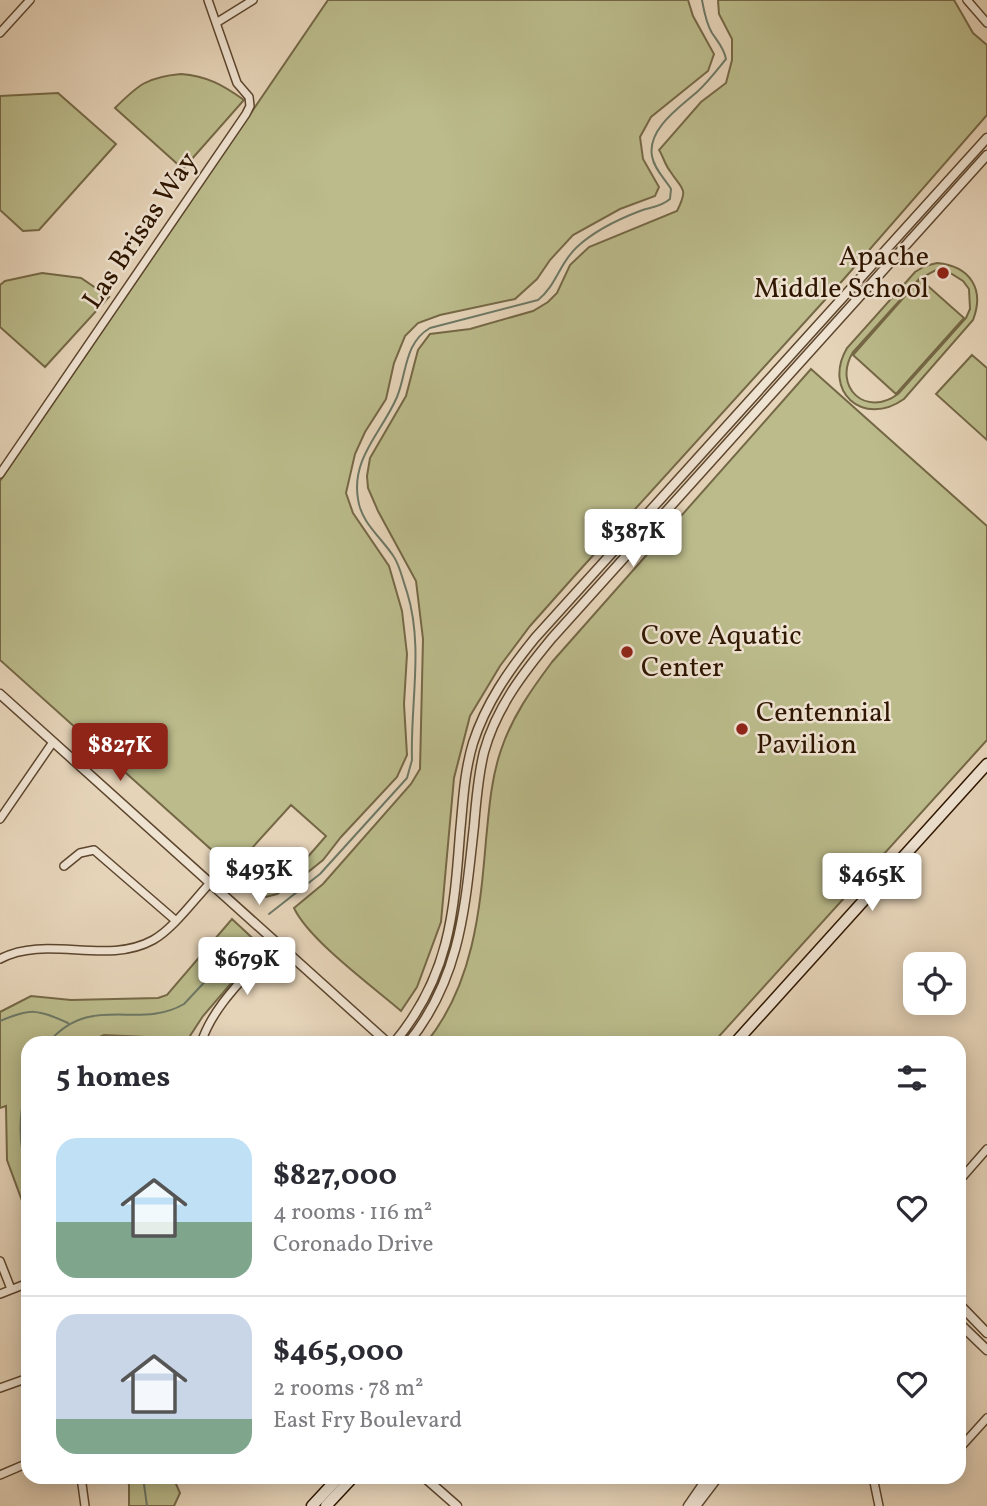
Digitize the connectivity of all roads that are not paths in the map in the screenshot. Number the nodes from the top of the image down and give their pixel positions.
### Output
1 (30, 0) edge
2 (208, 0) edge
3 (253, 0) edge
4 (967, 0) edge
5 (216, 23) junction
6 (987, 23) edge
7 (0, 33) edge
8 (987, 138) edge
9 (987, 155) edge
10 (0, 474) edge
11 (0, 694) edge
12 (53, 741) junction
13 (987, 764) edge
14 (0, 820) edge
15 (64, 866) dead end
16 (209, 883) junction
17 (175, 920) junction
18 (276, 942) junction
19 (0, 959) edge
20 (204, 1036) edge
21 (380, 1036) edge
22 (399, 1036) edge
23 (413, 1036) edge
24 (741, 1036) edge
25 (987, 1149) edge
26 (966, 1173) edge
27 (0, 1261) edge
28 (21, 1285) edge
29 (11, 1289) junction
30 (0, 1294) edge
31 (966, 1311) edge
32 (966, 1330) edge
33 (987, 1333) edge
34 (987, 1350) edge
35 (21, 1380) edge
36 (0, 1388) edge
37 (987, 1418) edge
38 (966, 1441) edge
39 (21, 1466) edge
40 (0, 1475) edge
41 (82, 1484) edge
42 (332, 1484) edge
43 (346, 1484) edge
44 (432, 1484) edge
45 (703, 1484) edge
46 (713, 1484) edge
47 (874, 1484) edge
48 (85, 1506) edge
49 (312, 1506) edge
50 (326, 1506) edge
51 (457, 1506) edge
52 (688, 1506) edge
53 (696, 1506) edge
54 (878, 1506) edge

1 - 7 street
2 - 5 street, Las Brisas Way
3 - 5 street
4 - 6 street
5 - 10 street, Las Brisas Way
8 - 22 street
9 - 23 street
11 - 12 street
12 - 14 street
12 - 16 street
13 - 24 main road
15 - 17 street
16 - 17 street
16 - 18 street
17 - 19 street
18 - 20 street
18 - 21 street
25 - 26 street
27 - 29 street
28 - 29 street
29 - 30 street
31 - 33 street
32 - 34 street
35 - 36 street
37 - 38 street
39 - 40 street
41 - 48 street
42 - 49 main road
43 - 50 main road
44 - 51 street
45 - 52 street
46 - 53 street
47 - 54 street

